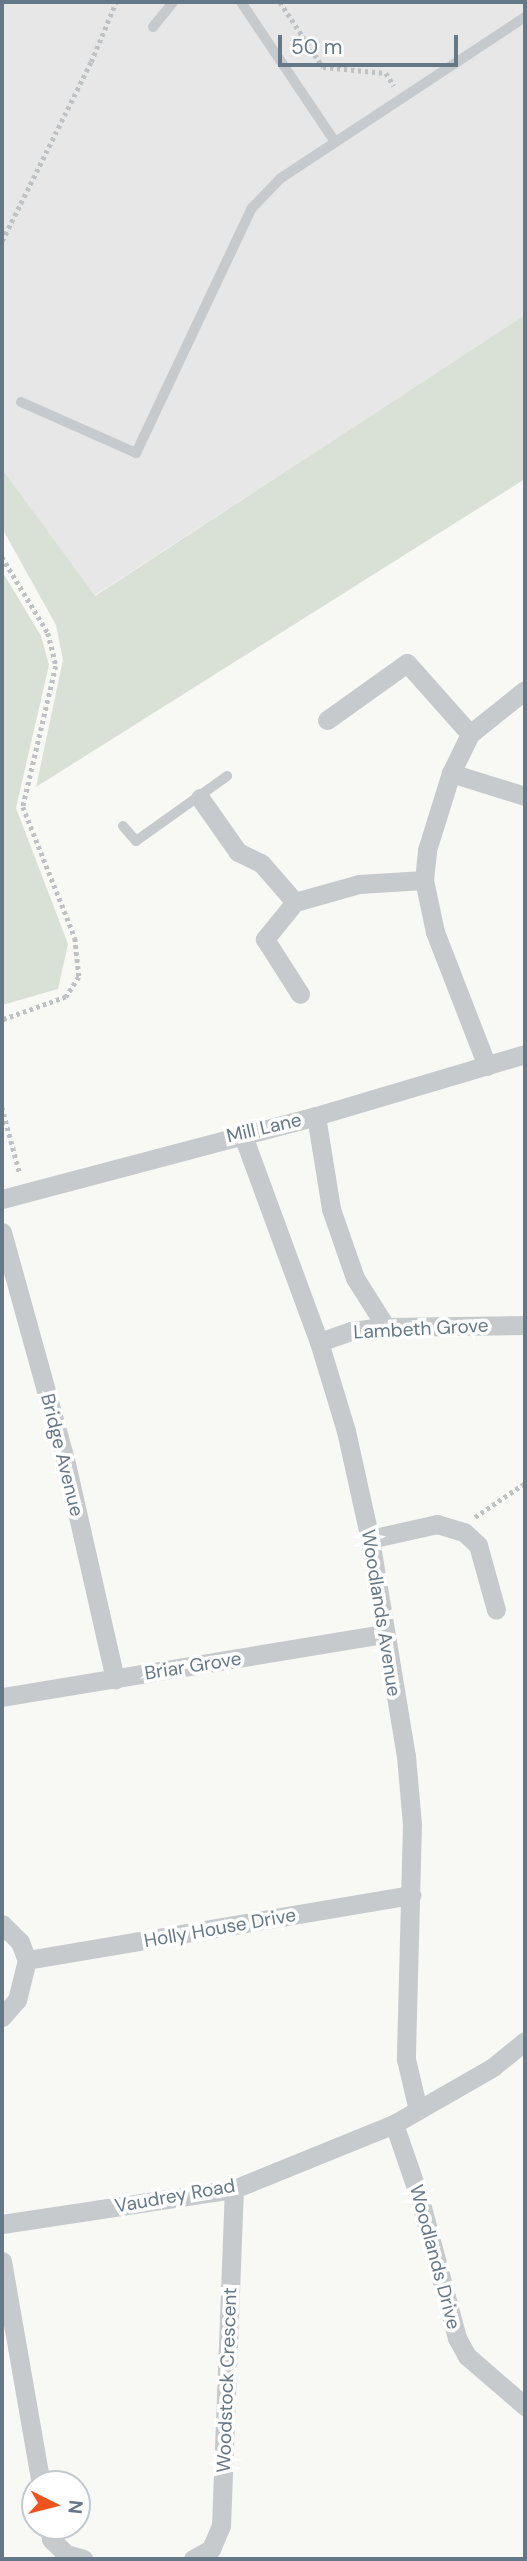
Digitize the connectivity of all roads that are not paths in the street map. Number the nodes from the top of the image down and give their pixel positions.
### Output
1 (173, 2) edge
2 (241, 2) edge
3 (525, 17) edge
4 (153, 27) dead end
5 (335, 142) junction
6 (21, 402) dead end
7 (525, 690) edge
8 (327, 720) dead end
9 (470, 734) junction
10 (451, 773) junction
11 (227, 776) dead end
12 (525, 796) edge
13 (200, 798) junction
14 (124, 826) dead end
15 (424, 880) junction
16 (295, 902) junction
17 (300, 994) dead end
18 (525, 1054) edge
19 (487, 1066) junction
20 (316, 1116) junction
21 (242, 1133) junction
22 (2, 1199) edge
23 (2, 1232) edge
24 (525, 1325) edge
25 (386, 1328) junction
26 (319, 1342) junction
27 (370, 1539) junction
28 (496, 1611) dead end
29 (384, 1634) junction
30 (115, 1679) junction
31 (2, 1697) edge
32 (412, 1895) junction
33 (2, 1924) edge
34 (27, 1961) junction
35 (2, 2017) edge
36 (525, 2041) edge
37 (418, 2110) junction
38 (394, 2124) junction
39 (234, 2189) junction
40 (2, 2224) edge
41 (2, 2261) edge
42 (525, 2406) edge
43 (39, 2470) edge
44 (52, 2540) edge
45 (83, 2559) edge
46 (193, 2559) edge

1 - 4 lane
2 - 5 lane
3 - 5 lane
5 - 6 lane
7 - 9 street
8 - 9 street
9 - 10 street
10 - 12 street
10 - 15 street
11 - 13 lane
13 - 14 lane
13 - 16 street
15 - 16 street
15 - 19 street
16 - 17 street
18 - 19 street, Mill Lane
19 - 20 street, Mill Lane
20 - 21 street, Mill Lane
20 - 25 street
21 - 22 street, Mill Lane
21 - 26 street, Woodlands Avenue
23 - 30 street, Bridge Avenue
24 - 25 street, Lambeth Grove
25 - 26 street, Lambeth Grove
26 - 27 street, Woodlands Avenue
27 - 28 street
27 - 29 street, Woodlands Avenue
29 - 30 street, Briar Grove
29 - 32 street, Woodlands Avenue
30 - 31 street, Briar Grove
32 - 34 street, Holly House Drive
32 - 37 street, Woodlands Avenue
33 - 34 street
34 - 35 street
36 - 37 street, Vaudrey Road
37 - 38 street, Vaudrey Road
38 - 39 street, Vaudrey Road
38 - 42 street, Woodlands Drive
39 - 40 street, Vaudrey Road
39 - 46 street, Woodstock Crescent
41 - 43 street
44 - 45 street

